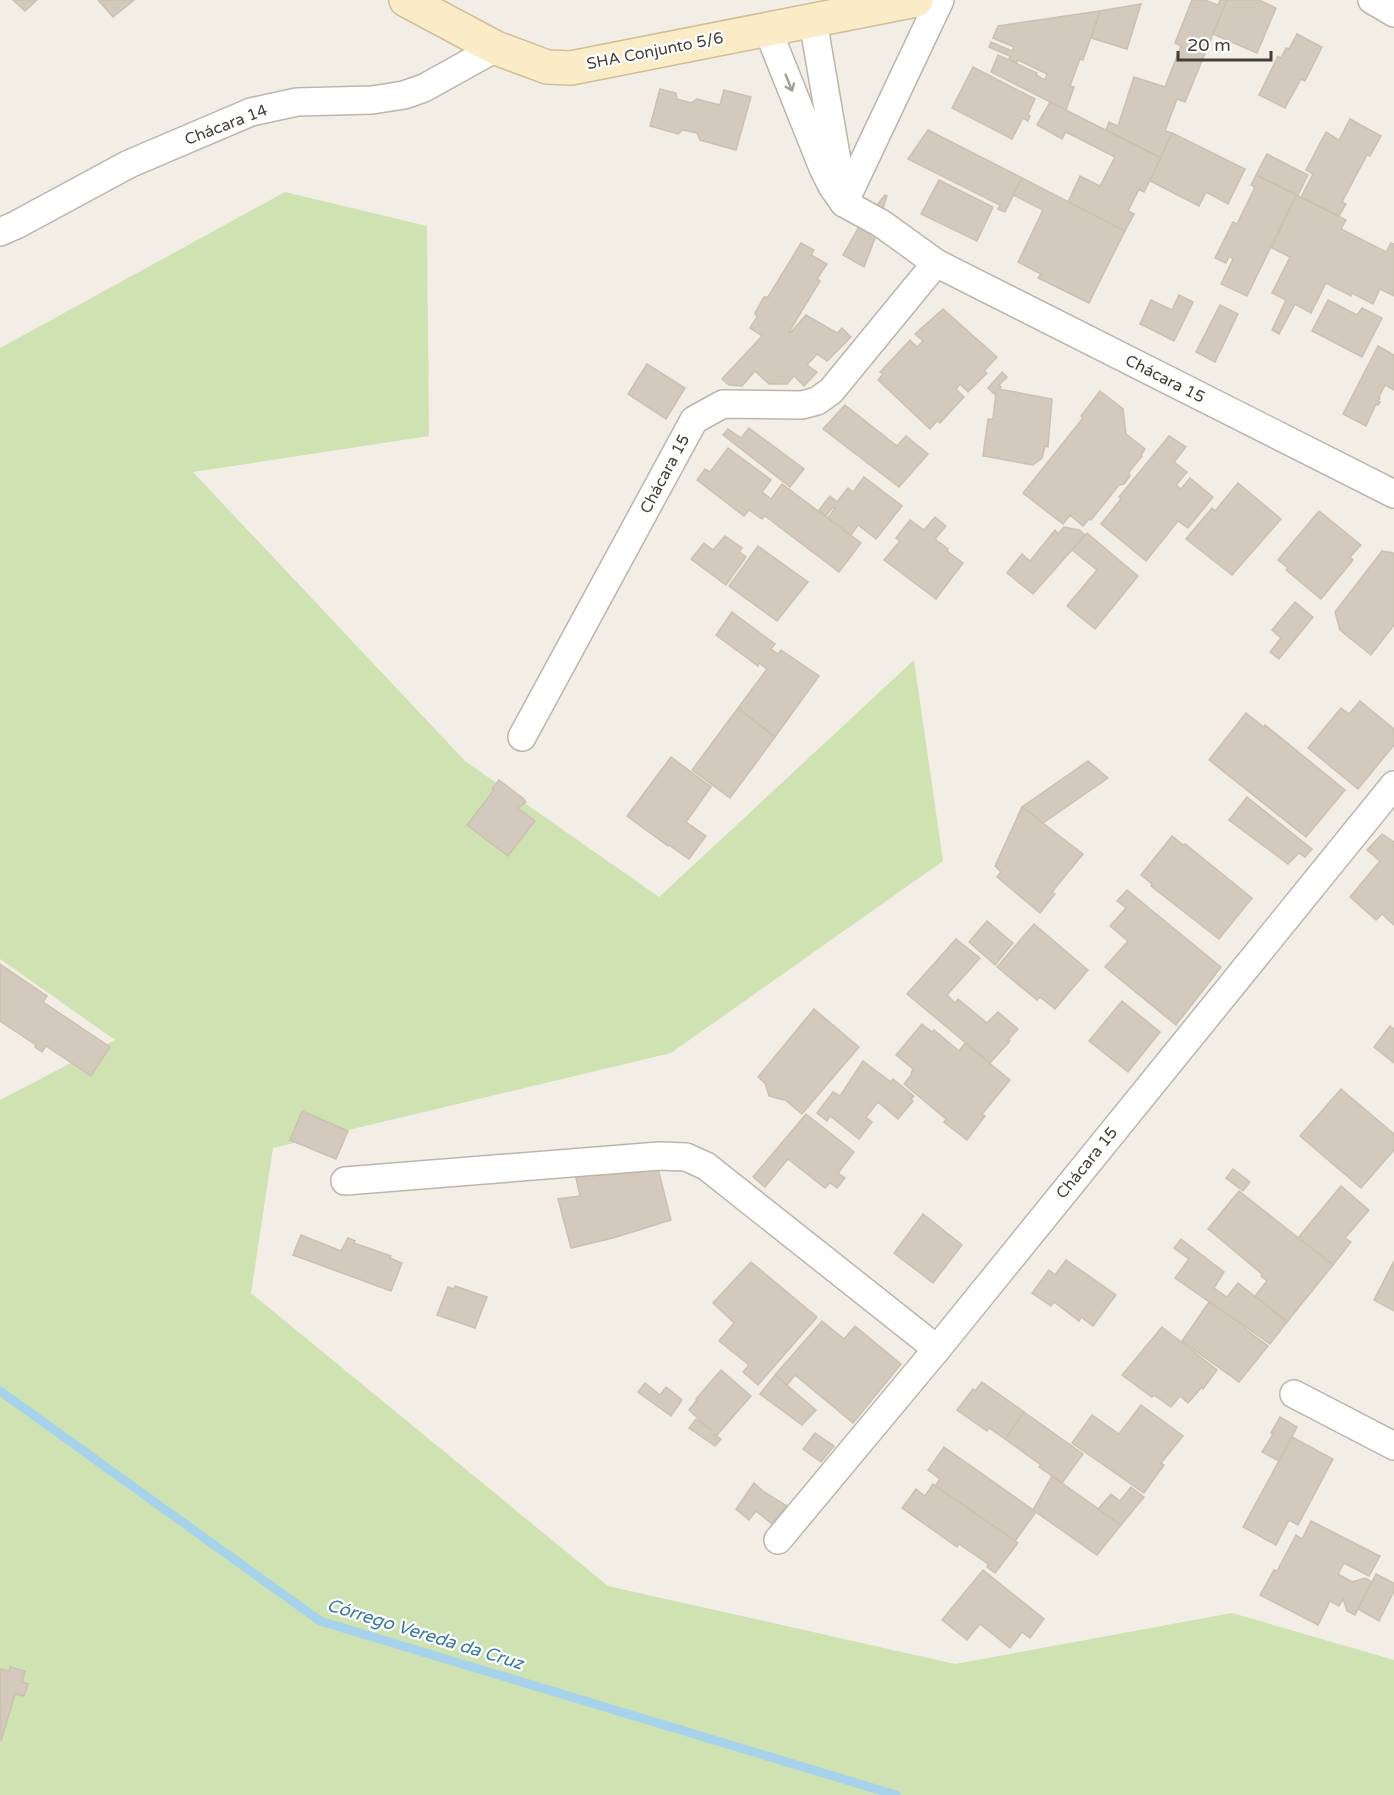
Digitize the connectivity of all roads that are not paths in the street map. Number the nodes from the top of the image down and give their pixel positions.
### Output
1 (406, 0) edge
2 (916, 0) edge
3 (940, 0) edge
4 (1372, 0) edge
5 (1394, 13) edge
6 (813, 21) junction
7 (767, 28) junction
8 (496, 48) junction
9 (844, 203) junction
10 (0, 232) edge
11 (936, 263) junction
12 (1394, 494) edge
13 (522, 737) dead end
14 (1394, 785) edge
15 (345, 1181) dead end
16 (937, 1349) junction
17 (1294, 1394) dead end
18 (1394, 1446) edge
19 (778, 1540) dead end

1 - 8 street, SHA Conjunto 5/6
2 - 6 street, SHA Conjunto 5/6
3 - 9 street
4 - 5 street
6 - 7 street, SHA Conjunto 5/6
6 - 9 street
7 - 8 street, SHA Conjunto 5/6
7 -> 9 street, Chácara 15
8 - 10 street, Chácara 14
9 - 11 street, Chácara 15
11 - 12 street, Chácara 15
11 - 13 street, Chácara 15
14 - 16 street, Chácara 15
15 - 16 street
16 - 19 street, Chácara 15
17 - 18 street

